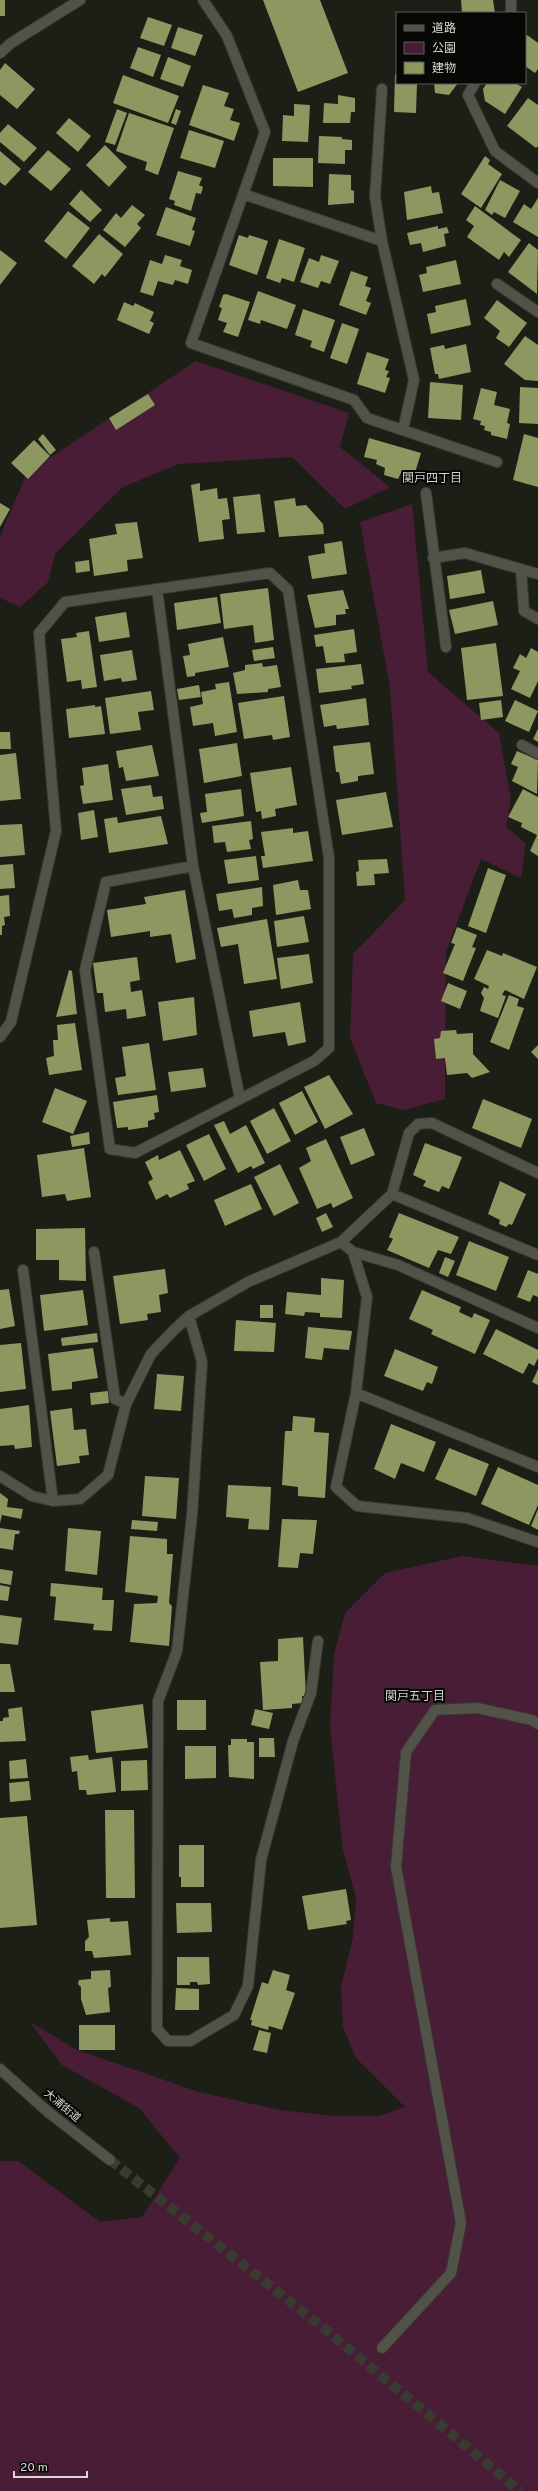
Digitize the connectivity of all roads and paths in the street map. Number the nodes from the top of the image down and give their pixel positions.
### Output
1 (80, 0) edge
2 (203, 0) edge
3 (511, 0) edge
4 (512, 12) edge
5 (0, 53) edge
6 (474, 84) edge
7 (382, 89) dead end
8 (538, 183) edge
9 (243, 194) junction
10 (382, 241) junction
11 (497, 284) dead end
12 (538, 312) edge
13 (403, 430) junction
14 (497, 462) dead end
15 (426, 493) dead end
16 (433, 558) junction
17 (521, 569) junction
18 (538, 574) edge
19 (157, 589) junction
20 (538, 619) edge
21 (446, 647) dead end
22 (522, 745) dead end
23 (538, 754) edge
24 (193, 866) junction
25 (0, 1037) edge
26 (240, 1099) junction
27 (538, 1173) edge
28 (392, 1194) junction
29 (341, 1242) junction
30 (94, 1252) dead end
31 (353, 1252) junction
32 (538, 1255) edge
33 (23, 1270) dead end
34 (190, 1316) junction
35 (538, 1328) edge
36 (356, 1393) junction
37 (126, 1404) junction
38 (538, 1467) edge
39 (0, 1476) edge
40 (53, 1501) junction
41 (538, 1542) edge
42 (318, 1641) dead end
43 (538, 1724) edge
44 (0, 2068) edge
45 (110, 2160) tunnel mouth
46 (382, 2348) dead end

1 - 5 street
2 - 9 street
3 - 4 street
6 - 8 street
7 - 10 street
9 - 10 street
9 - 13 street
10 - 13 street
11 - 12 street
13 - 14 street
15 - 16 street
16 - 17 street
16 - 21 street
17 - 18 street
17 - 20 street
19 - 24 street
19 - 25 street
19 - 26 street
22 - 23 street
24 - 26 street
24 - 26 street
27 - 28 street
28 - 29 street
28 - 32 street
29 - 31 street
29 - 34 street
30 - 37 street
31 - 35 street
31 - 36 street
33 - 40 street
34 - 37 street
34 - 42 street
36 - 38 street
36 - 41 street
37 - 40 street
39 - 40 street
43 - 46 street
44 - 45 street, 大浦街道

